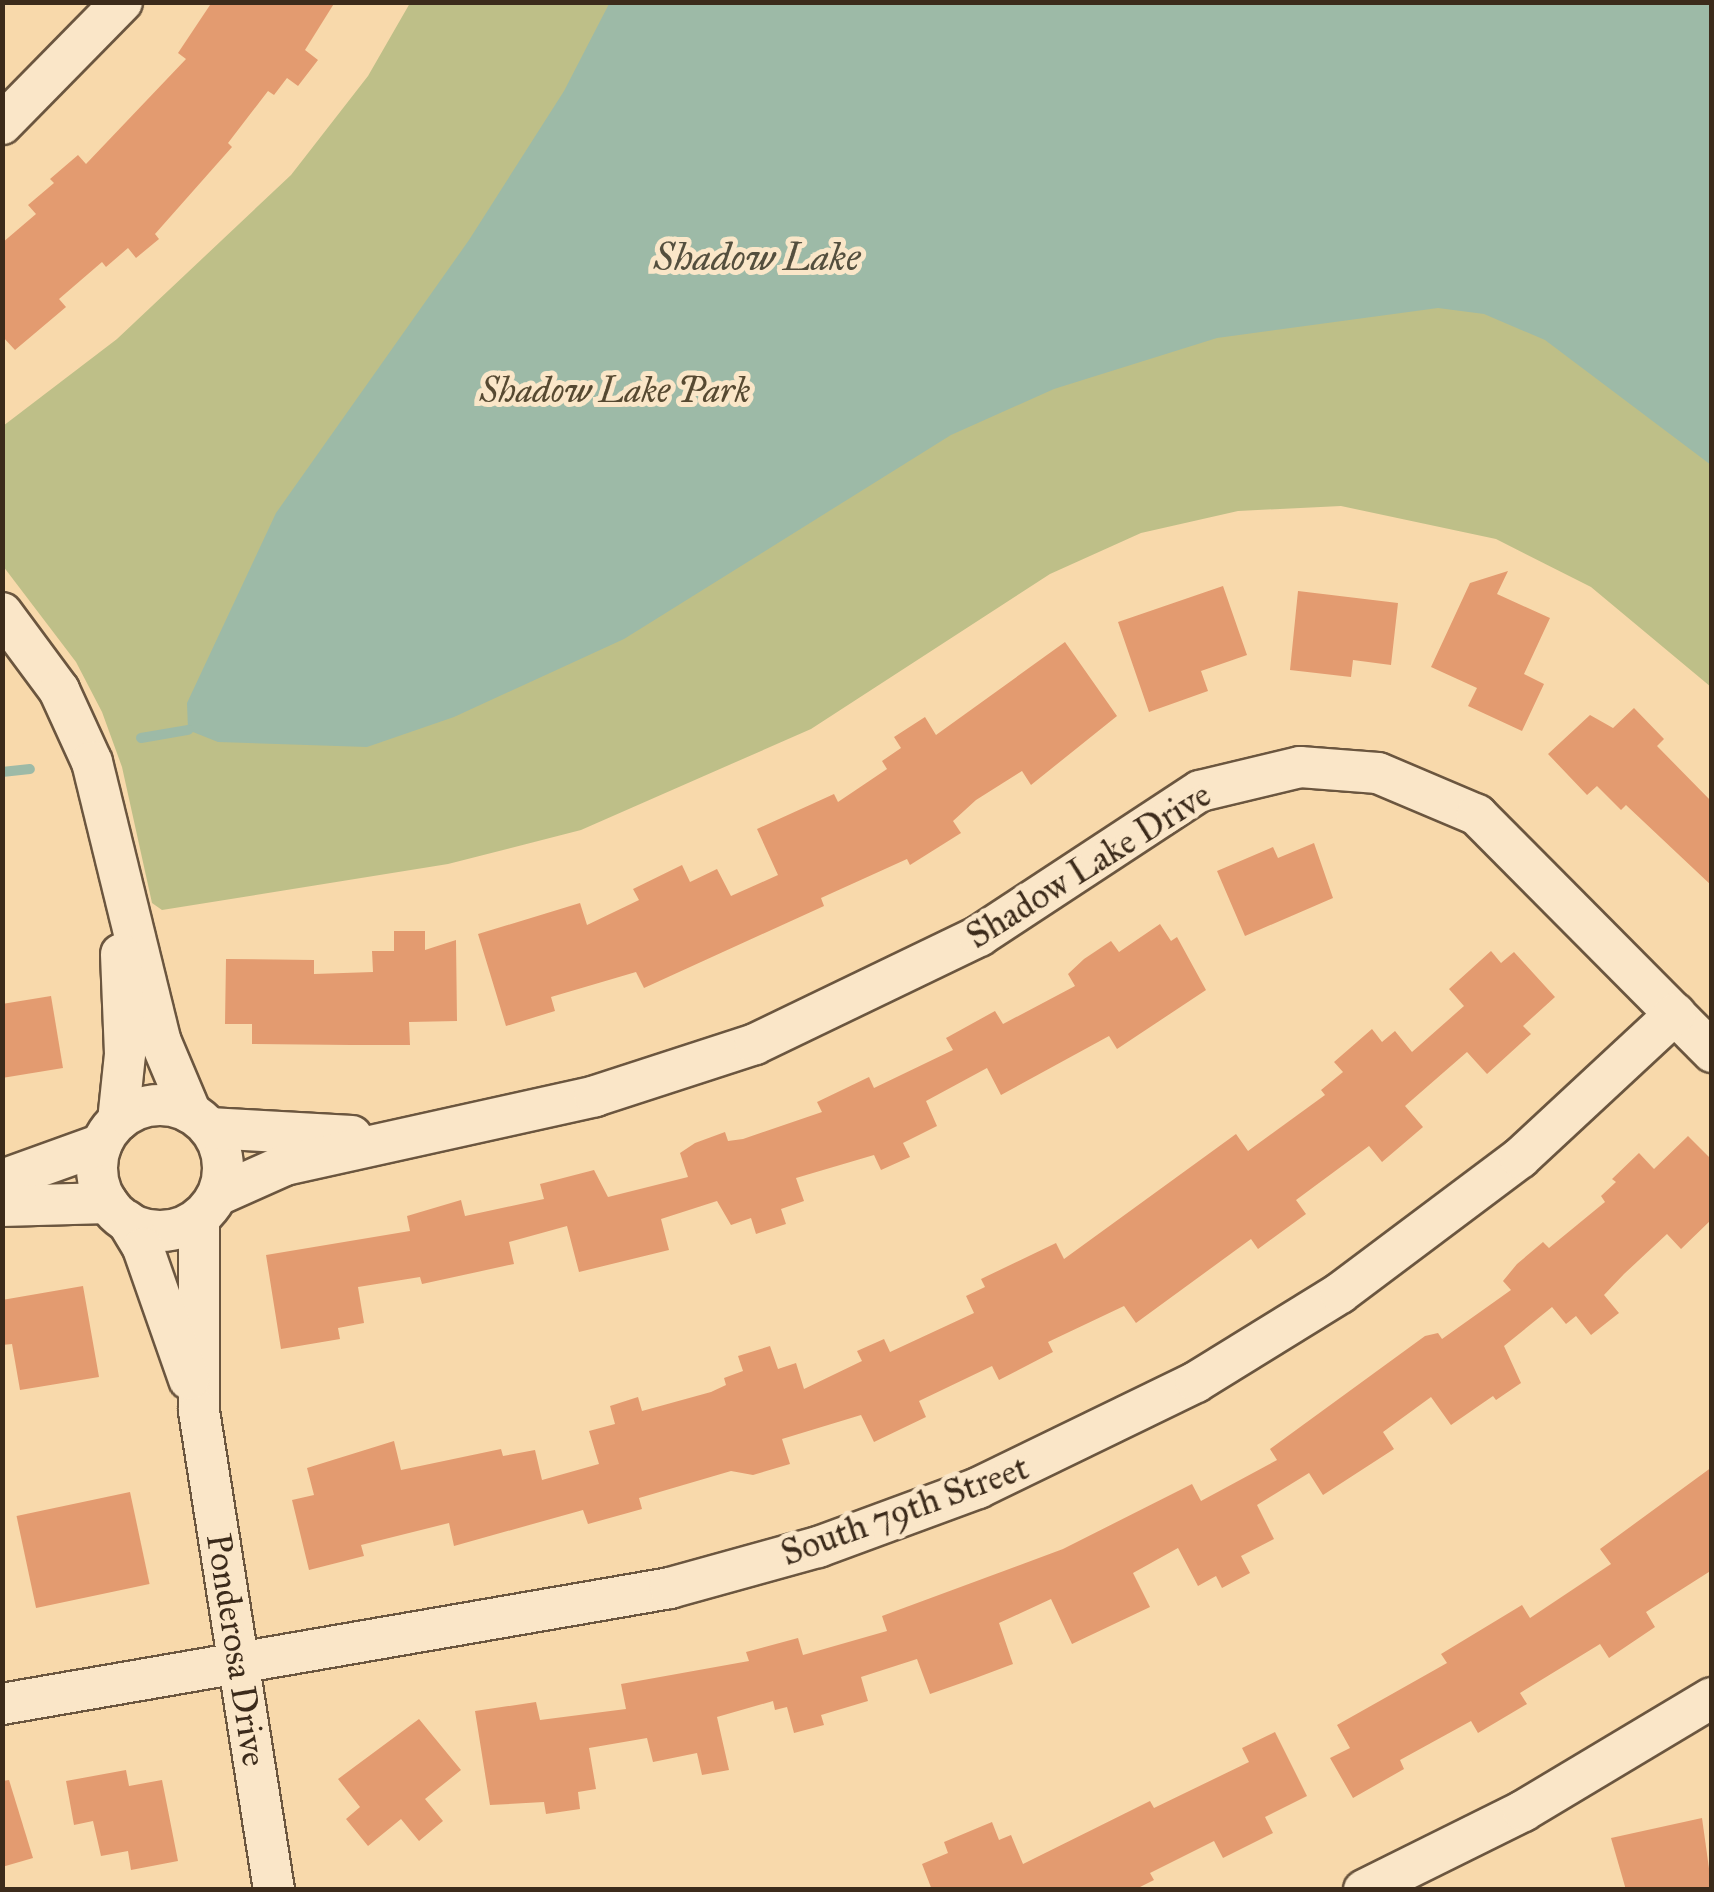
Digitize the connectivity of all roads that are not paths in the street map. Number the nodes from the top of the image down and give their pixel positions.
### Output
1 (122, 2) edge
2 (2, 124) edge
3 (2, 612) edge
4 (119, 880) junction
5 (1675, 1014) junction
6 (1712, 1052) edge
7 (200, 1121) junction
8 (110, 1133) junction
9 (391, 1138) junction
10 (2, 1180) edge
11 (2, 1206) edge
12 (209, 1206) junction
13 (117, 1212) junction
14 (199, 1411) junction
15 (238, 1662) junction
16 (1712, 1698) edge
17 (2, 1704) edge
18 (274, 1890) edge
19 (1364, 1890) edge

1 - 2 street
3 - 4 street
4 - 7 street
4 - 8 street
5 - 6 street, Shadow Lake Drive
5 - 9 street, Shadow Lake Drive
5 - 15 street, South 79th Street
7 - 8 street
7 - 9 street, Shadow Lake Drive
7 - 12 street
8 - 10 street
8 - 13 street
9 - 12 street, Shadow Lake Drive
11 - 13 street
12 - 13 street
12 - 14 street, Ponderosa Drive
13 - 14 street, Ponderosa Drive
14 - 15 street, Ponderosa Drive
15 - 17 street, South 79th Street
15 - 18 street, Ponderosa Drive
16 - 19 street

